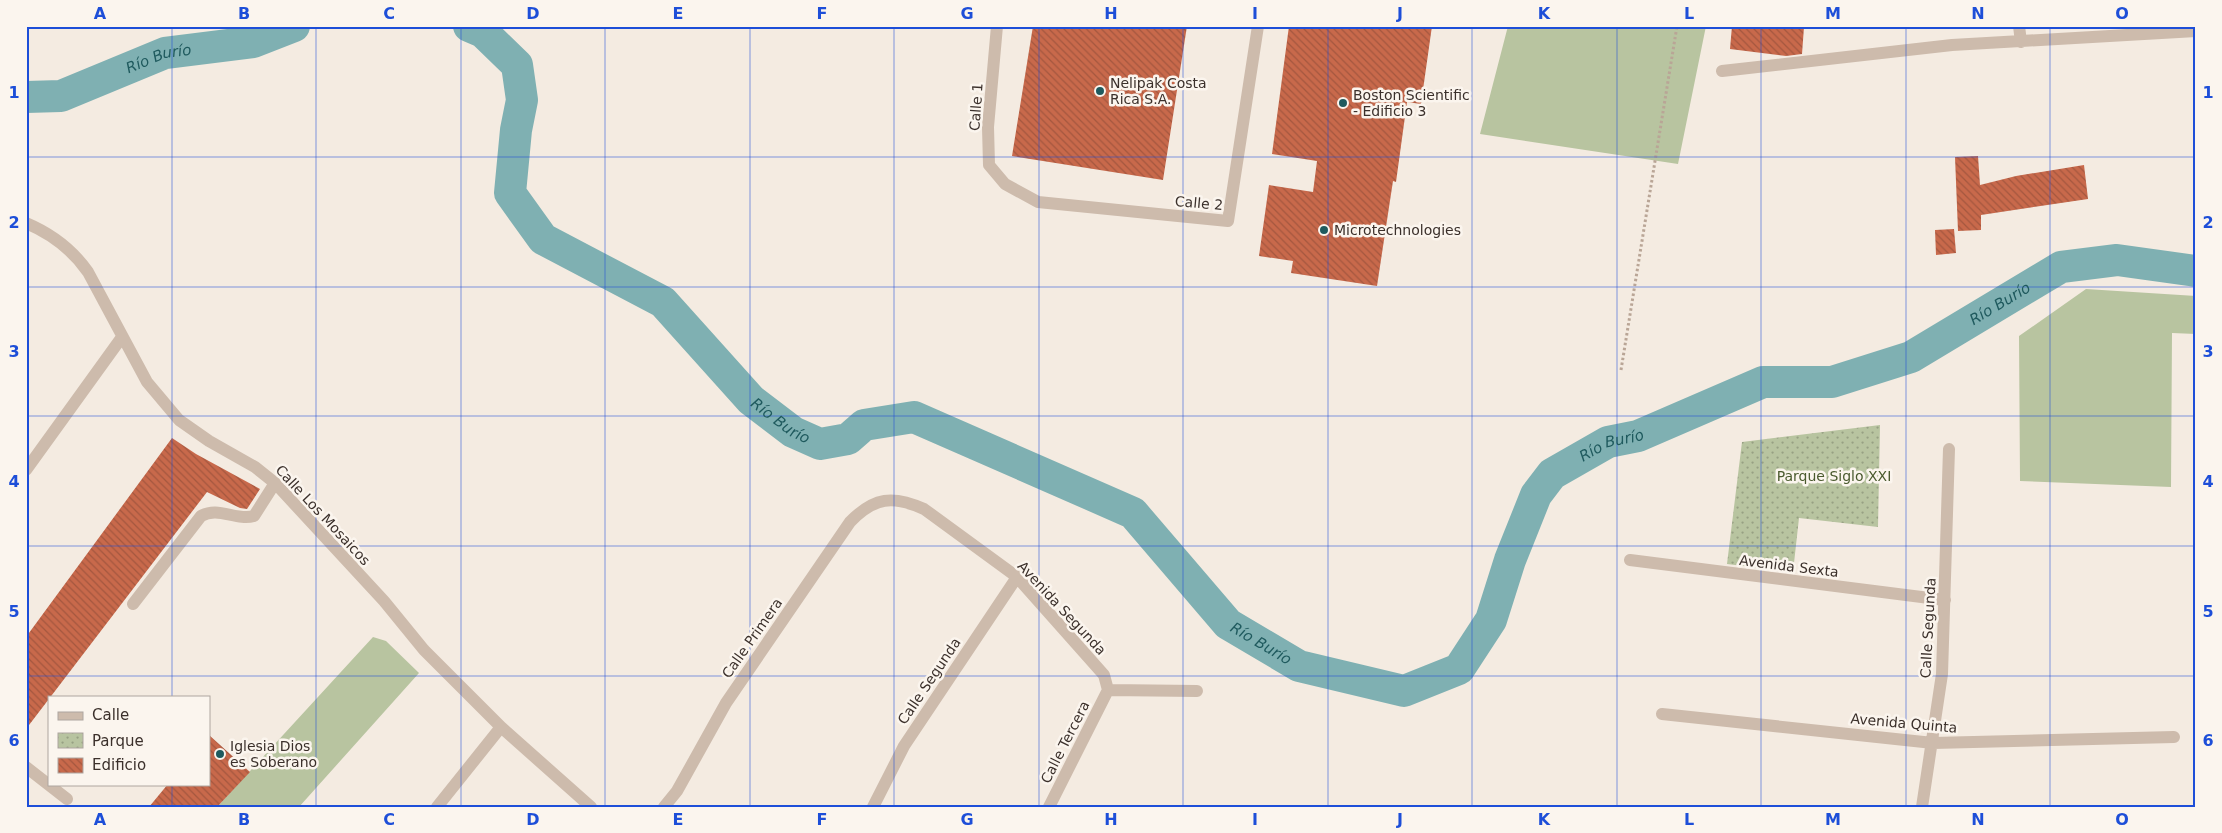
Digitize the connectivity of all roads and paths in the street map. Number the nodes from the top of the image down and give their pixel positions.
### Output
1 (997, 26) edge
2 (1258, 26) edge
3 (1677, 26) edge
4 (2019, 26) edge
5 (2196, 31) edge
6 (2021, 42) junction
7 (1722, 71) dead end
8 (1005, 184) joint
9 (26, 223) edge
10 (122, 337) junction
11 (1621, 370) dead end
12 (1949, 449) dead end
13 (26, 470) edge
14 (275, 483) junction
15 (880, 501) joint
16 (1630, 560) dead end
17 (1017, 577) junction
18 (1945, 600) junction
19 (133, 604) dead end
20 (1108, 690) junction
21 (1197, 691) dead end
22 (1662, 714) dead end
23 (501, 727) junction
24 (2174, 737) dead end
25 (1933, 743) junction
26 (26, 767) edge
27 (48, 784) edge
28 (50, 786) edge
29 (67, 799) dead end
30 (437, 807) edge
31 (591, 807) edge
32 (664, 807) edge
33 (873, 807) edge
34 (1049, 807) edge
35 (1922, 807) edge

1 - 8 street, Calle 1
2 - 8 street, Calle 2
3 - 11 path
4 - 6 street
5 - 6 street
6 - 7 street
9 - 10 street, Calle Los Mosaicos
10 - 13 street
10 - 14 street, Calle Los Mosaicos
12 - 18 street, Calle Segunda
14 - 19 street
14 - 23 street, Calle Los Mosaicos
15 - 17 street, Avenida Segunda
15 - 32 street, Calle Primera
16 - 18 street, Avenida Sexta
17 - 20 street, Avenida Segunda
17 - 33 street, Calle Segunda
18 - 25 street, Calle Segunda
20 - 21 street
20 - 34 street, Calle Tercera
22 - 25 street, Avenida Quinta
23 - 30 street
23 - 31 street, Calle Los Mosaicos
24 - 25 street, Avenida Quinta
25 - 35 street, Calle Segunda
26 - 27 street
28 - 29 street

